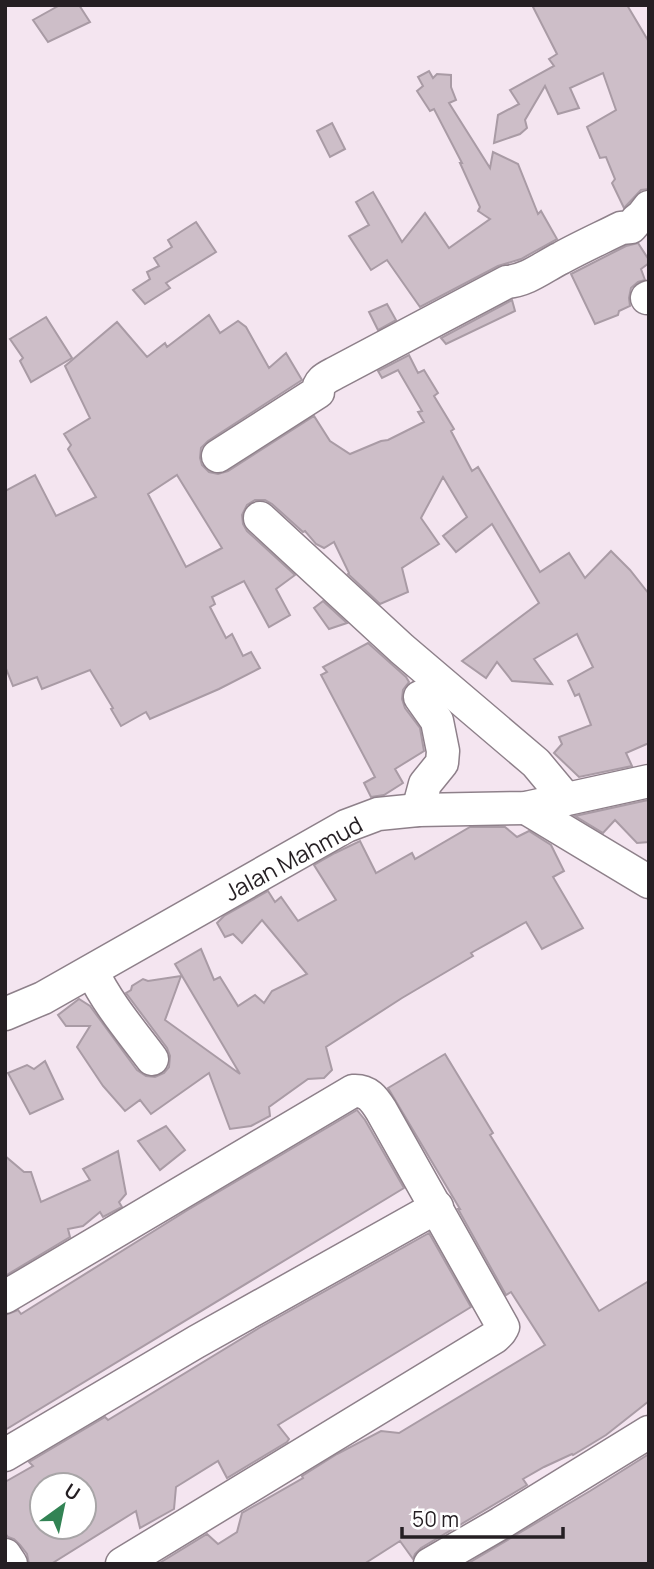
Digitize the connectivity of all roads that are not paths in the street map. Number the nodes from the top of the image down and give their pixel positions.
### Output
1 (649, 207) edge
2 (218, 456) dead end
3 (260, 518) dead end
4 (420, 697) dead end
5 (649, 781) edge
6 (566, 799) junction
7 (526, 808) junction
8 (418, 810) junction
9 (649, 882) edge
10 (92, 971) junction
11 (5, 1014) edge
12 (152, 1059) dead end
13 (437, 1207) junction
14 (5, 1297) edge
15 (649, 1432) edge
16 (5, 1455) edge
17 (5, 1555) edge
18 (11, 1564) edge
19 (121, 1564) edge
20 (430, 1564) edge

1 - 2 street
3 - 6 street
4 - 8 street
5 - 6 street, Jalan Mahmud
6 - 7 street, Jalan Mahmud
7 - 8 street, Jalan Mahmud
7 - 9 street
8 - 10 street, Jalan Mahmud
10 - 11 street, Jalan Mahmud
10 - 12 street
13 - 14 street
13 - 16 street
13 - 19 street
15 - 20 street
17 - 18 street

